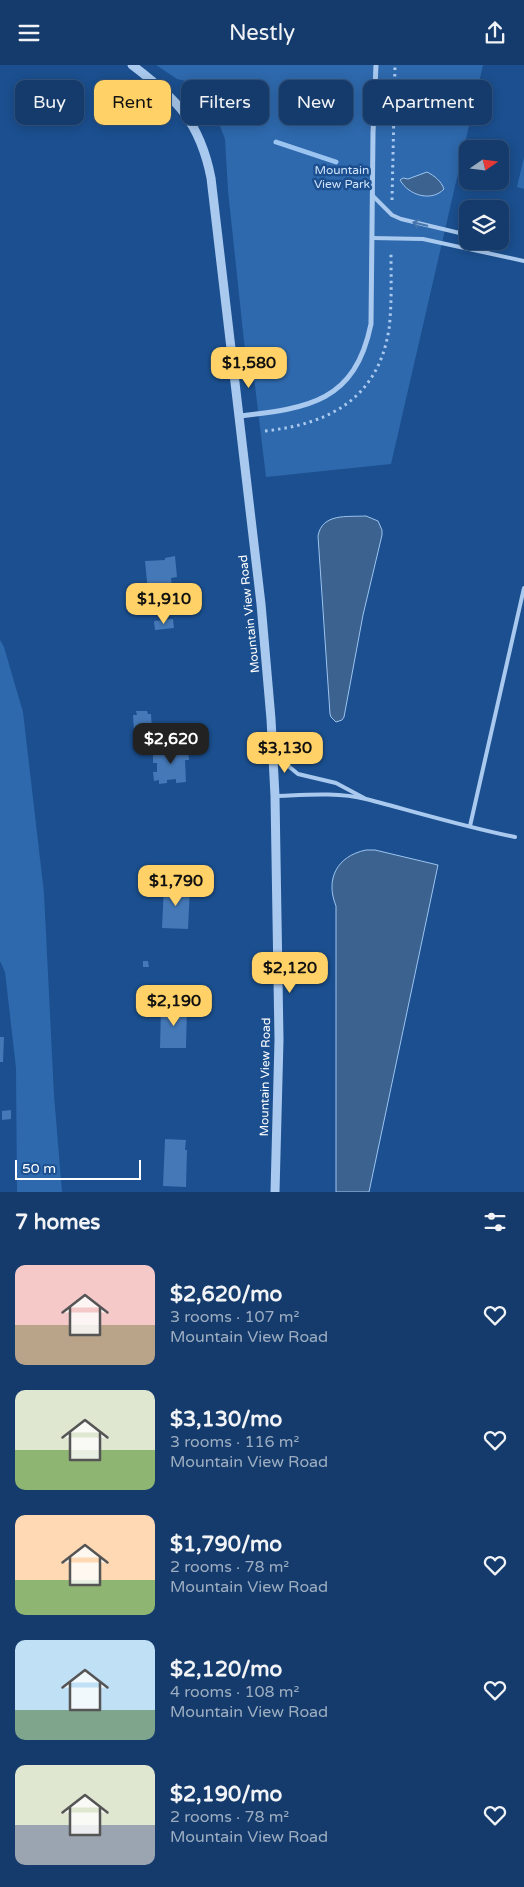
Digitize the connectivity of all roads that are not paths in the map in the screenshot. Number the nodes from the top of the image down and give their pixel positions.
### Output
1 (132, 65) edge
2 (376, 65) edge
3 (372, 195) junction
4 (459, 233) edge
5 (372, 238) junction
6 (487, 252) joint
7 (524, 261) edge
8 (240, 416) junction
9 (524, 588) edge
10 (272, 753) junction
11 (275, 796) junction
12 (366, 799) junction
13 (470, 826) junction
14 (515, 837) dead end
15 (274, 1192) edge

1 - 8 street, Mountain View Road
2 - 3 street
4 -> 3 lane
3 - 5 street
5 - 6 lane
5 - 8 street
6 - 7 lane
8 - 10 street, Mountain View Road
9 - 13 lane
10 - 11 street, Mountain View Road
10 - 12 lane
11 - 12 lane
11 - 15 street, Mountain View Road
12 - 13 lane
13 - 14 lane

